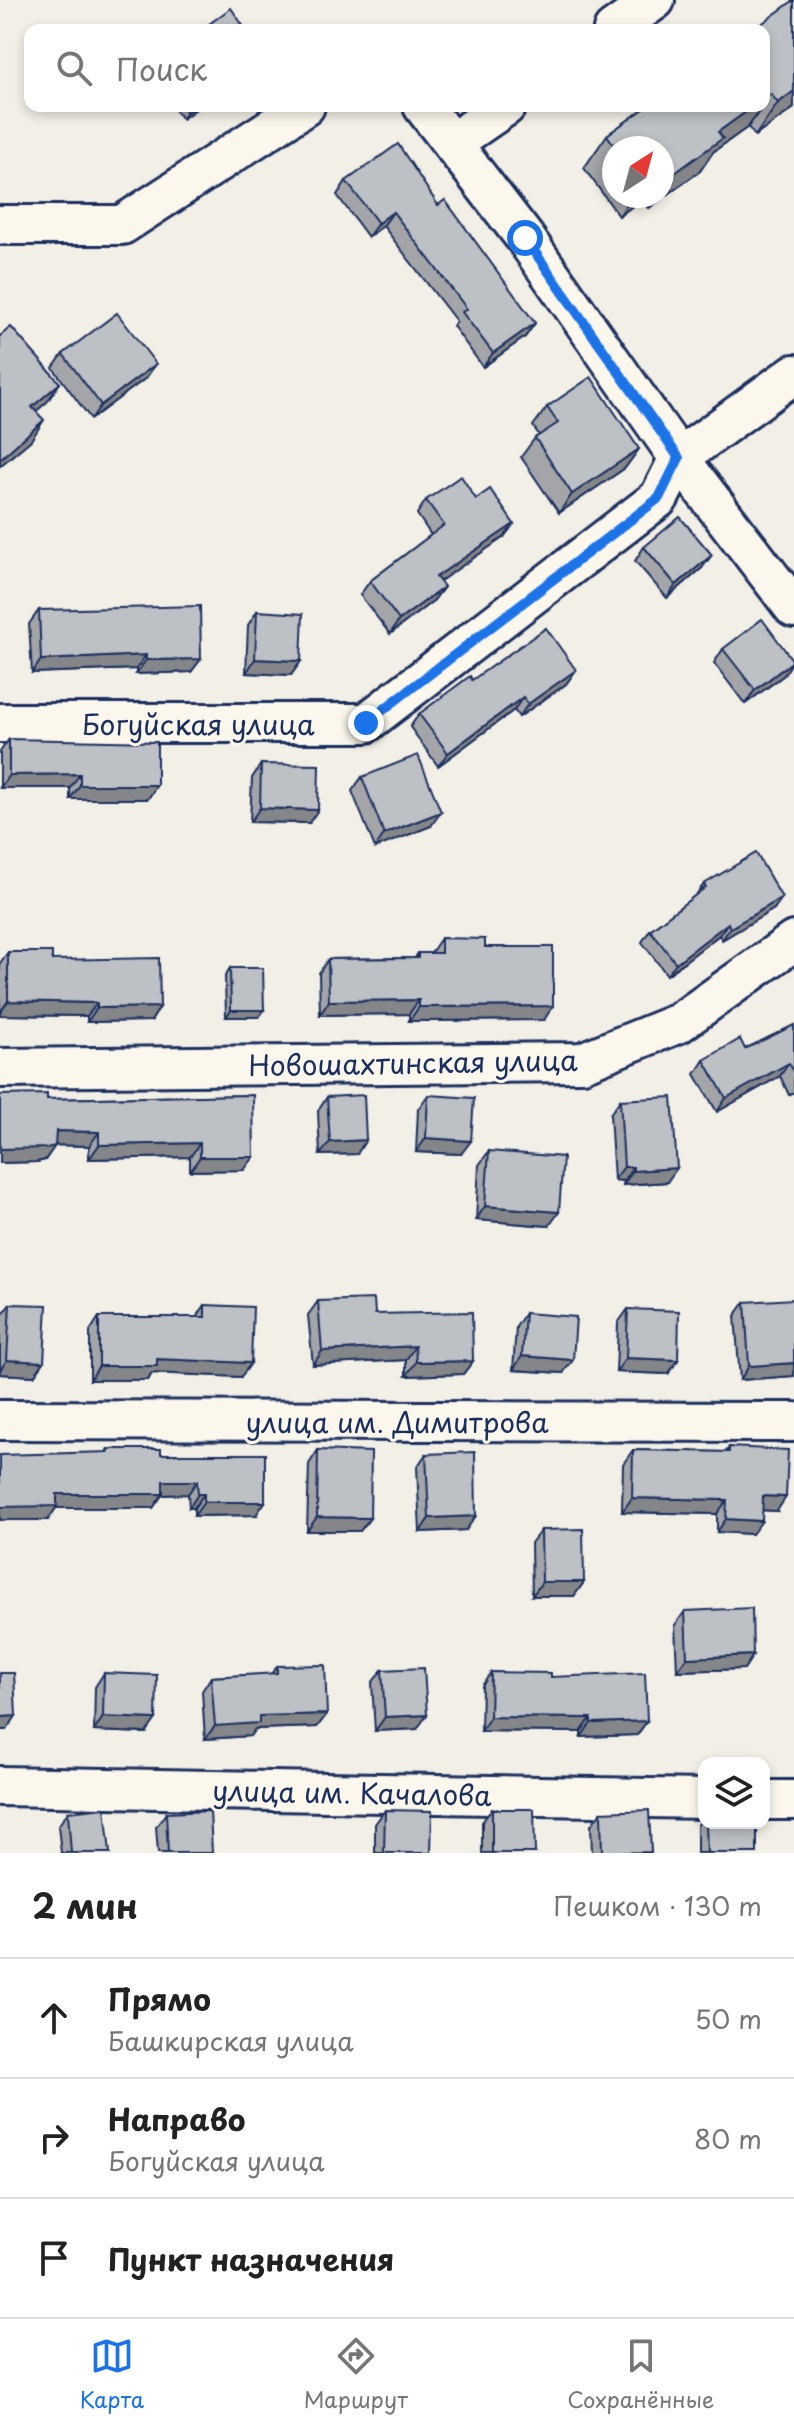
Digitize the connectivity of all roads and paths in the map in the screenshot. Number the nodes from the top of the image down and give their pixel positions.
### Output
1 (655, 0) edge
2 (621, 24) edge
3 (296, 112) edge
4 (428, 112) edge
5 (497, 112) edge
6 (452, 143) junction
7 (0, 225) edge
8 (794, 374) edge
9 (679, 458) junction
10 (794, 608) edge
11 (0, 723) edge
12 (794, 941) edge
13 (0, 1068) edge
14 (0, 1420) edge
15 (794, 1422) edge
16 (0, 1786) edge
17 (698, 1799) edge
18 (770, 1800) edge
19 (794, 1800) edge

1 - 2 street
3 - 7 street
4 - 6 street
5 - 6 street
6 - 9 street
8 - 9 street
9 - 10 street
9 - 11 street, Богуйская улица
12 - 13 street, Новошахтинская улица
14 - 15 street, улица им. Димитрова
16 - 17 street, улица им. Качалова
18 - 19 street

